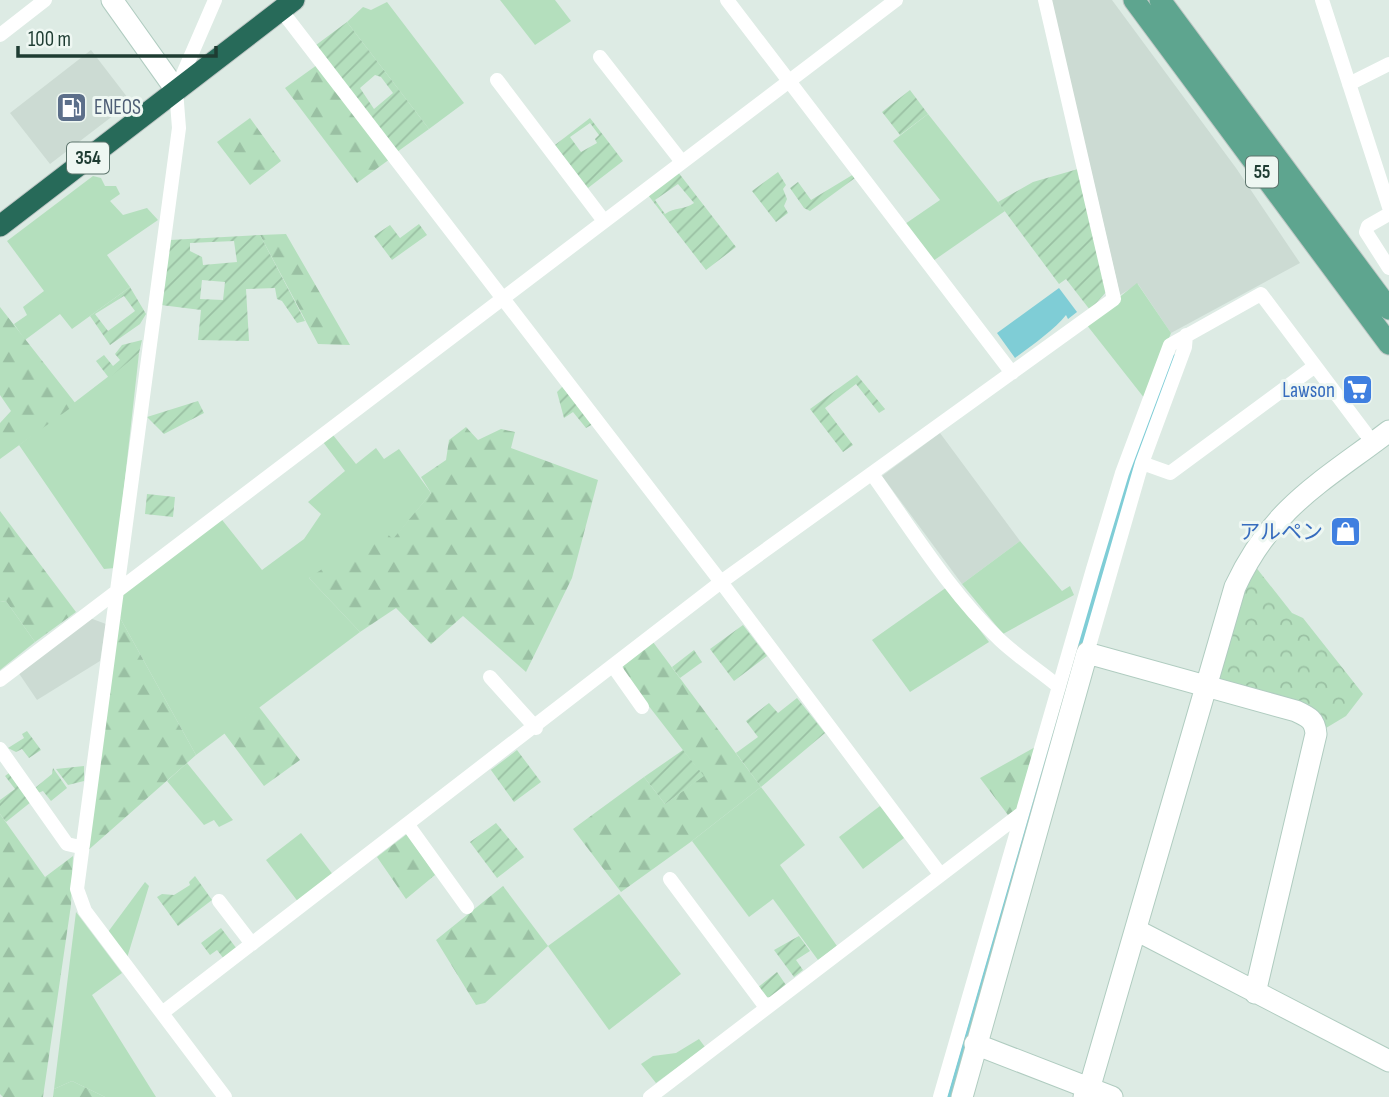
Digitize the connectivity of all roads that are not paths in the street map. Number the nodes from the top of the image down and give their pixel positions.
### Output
1 (45, 0) edge
2 (112, 0) edge
3 (215, 0) edge
4 (727, 0) edge
5 (896, 0) edge
6 (1045, 0) edge
7 (1134, 0) edge
8 (1160, 0) edge
9 (1322, 0) edge
10 (287, 5) edge
11 (0, 35) edge
12 (600, 57) dead end
13 (1389, 64) edge
14 (497, 80) dead end
15 (789, 81) junction
16 (1349, 84) junction
17 (176, 90) junction
18 (682, 162) junction
19 (1389, 207) edge
20 (1389, 214) edge
21 (604, 221) junction
22 (0, 226) edge
23 (1389, 268) edge
24 (502, 298) junction
25 (1389, 309) edge
26 (1186, 335) junction
27 (1389, 344) edge
28 (1315, 366) junction
29 (1012, 373) junction
30 (1381, 437) edge
31 (1142, 463) junction
32 (872, 474) junction
33 (721, 582) junction
34 (116, 589) junction
35 (1087, 653) junction
36 (613, 666) junction
37 (490, 677) dead end
38 (0, 680) edge
39 (1206, 685) junction
40 (1059, 687) junction
41 (642, 706) dead end
42 (536, 728) junction
43 (0, 748) edge
44 (1022, 814) junction
45 (408, 825) junction
46 (80, 847) junction
47 (940, 874) junction
48 (670, 879) dead end
49 (219, 901) dead end
50 (467, 906) dead end
51 (1136, 930) junction
52 (252, 944) junction
53 (1255, 993) junction
54 (765, 1006) junction
55 (162, 1013) junction
56 (975, 1044) junction
57 (1389, 1061) edge
58 (1087, 1092) edge
59 (225, 1097) edge
60 (650, 1097) edge
61 (940, 1097) edge
62 (962, 1097) edge
63 (1112, 1097) edge

1 - 11 street
2 - 17 street
3 - 17 street
4 - 15 street
5 - 15 street
6 - 29 street
7 - 27 main road, 55
8 - 25 main road, 55
9 - 16 street
10 - 17 highway, 354
10 - 24 street
12 - 18 street
13 - 16 street
14 - 21 street
15 - 18 street
15 - 29 street
16 - 19 street
17 - 22 highway, 354
17 - 34 street
18 - 21 street
20 - 23 street
21 - 24 street
24 - 33 street
24 - 34 street
26 - 28 street
26 - 31 street
26 - 40 street
28 - 30 street
28 - 31 street
29 - 32 street
30 - 39 street
31 - 35 street
32 - 33 street
32 - 40 street
33 - 36 street
33 - 47 street
34 - 38 street
34 - 46 street
35 - 39 street
35 - 56 street
36 - 41 street
36 - 42 street
37 - 42 street
39 - 51 street
39 - 53 street
40 - 44 street
42 - 45 street
43 - 46 street
44 - 47 street
44 - 61 street
45 - 50 street
45 - 52 street
46 - 55 street
47 - 54 street
48 - 54 street
49 - 52 street
51 - 53 street
51 - 58 street
52 - 55 street
53 - 57 street
54 - 60 street
55 - 59 street
56 - 58 street
56 - 62 street
58 - 63 street

